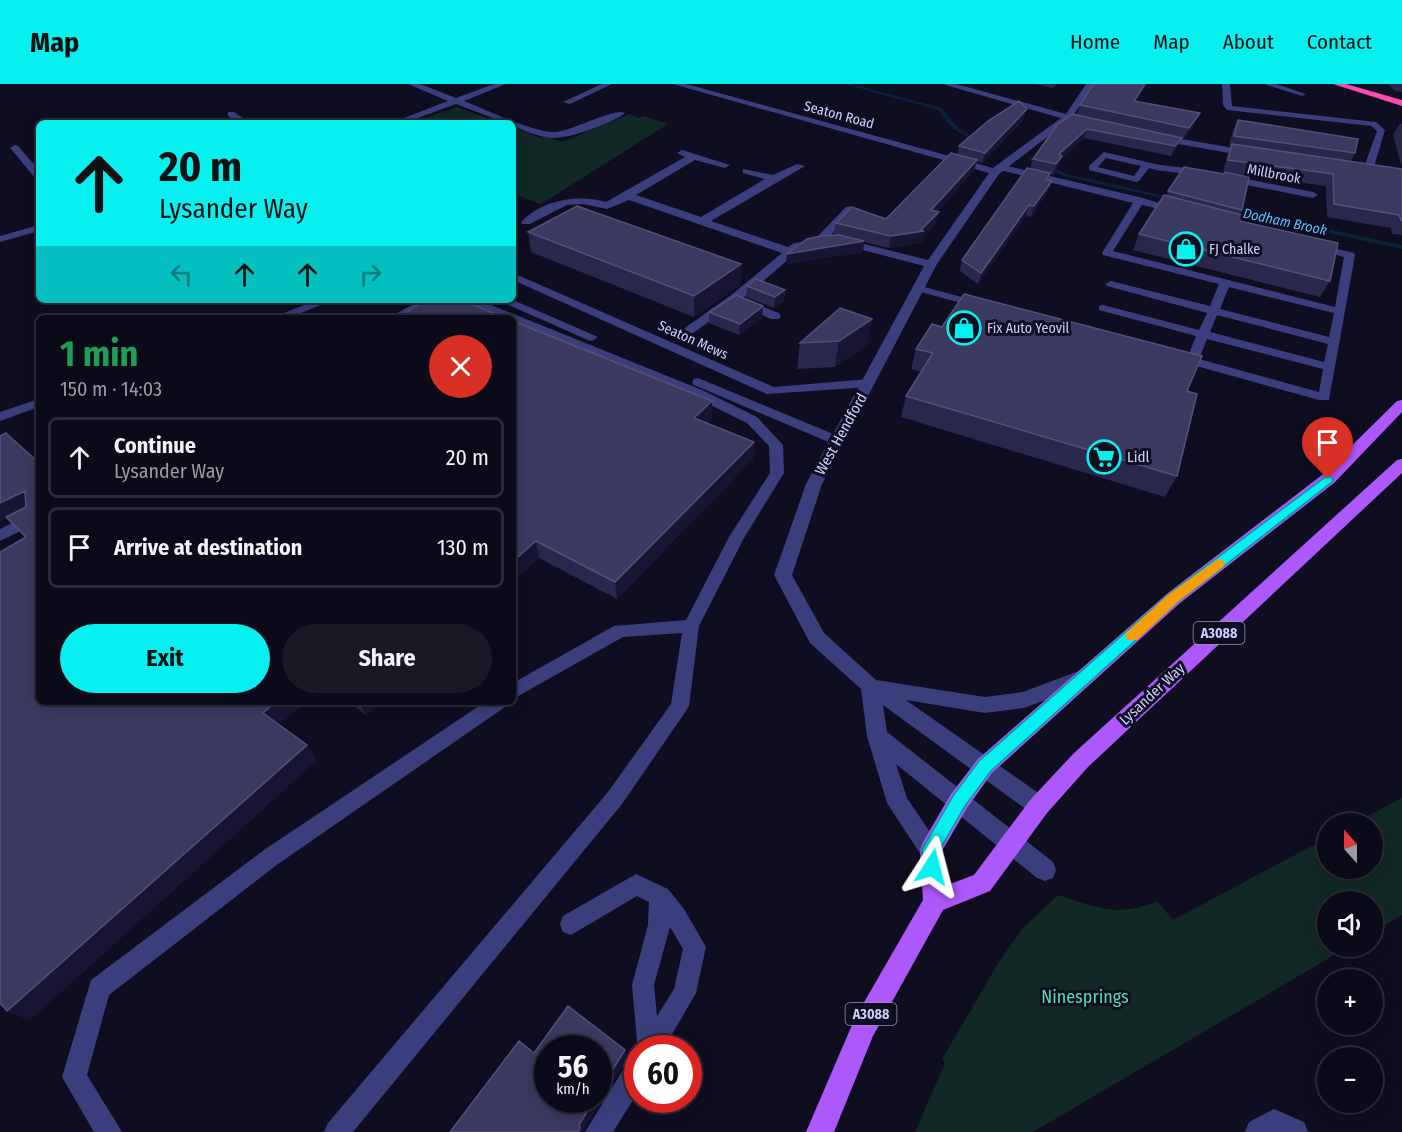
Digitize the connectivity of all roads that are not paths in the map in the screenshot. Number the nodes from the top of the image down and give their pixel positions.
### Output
1 (412, 84) edge
2 (502, 84) edge
3 (608, 84) edge
4 (677, 84) edge
5 (946, 84) edge
6 (1090, 84) edge
7 (1226, 84) edge
8 (1268, 84) edge
9 (1337, 84) edge
10 (1362, 84) edge
11 (1302, 94) dead end
12 (1402, 96) edge
13 (456, 102) junction
14 (567, 102) dead end
15 (1402, 103) edge
16 (621, 113) dead end
17 (231, 114) dead end
18 (1068, 117) junction
19 (240, 120) edge
20 (405, 120) edge
21 (505, 120) edge
22 (516, 124) edge
23 (1088, 124) edge
24 (1143, 134) edge
25 (15, 148) dead end
26 (678, 152) dead end
27 (1268, 156) edge
28 (692, 157) junction
29 (1199, 158) junction
30 (725, 165) dead end
31 (1146, 165) junction
32 (800, 166) dead end
33 (1161, 168) joint
34 (997, 169) junction
35 (1357, 169) edge
36 (747, 171) dead end
37 (1373, 171) joint
38 (36, 172) edge
39 (774, 178) junction
40 (1313, 195) dead end
41 (628, 196) junction
42 (1140, 200) junction
43 (850, 209) edge
44 (1185, 212) edge
45 (516, 218) edge
46 (526, 222) junction
47 (701, 222) junction
48 (36, 229) edge
49 (544, 229) edge
50 (0, 239) edge
51 (819, 241) junction
52 (1306, 244) edge
53 (791, 252) junction
54 (931, 264) junction
55 (516, 277) edge
56 (1226, 282) junction
57 (1111, 284) dead end
58 (917, 288) junction
59 (734, 299) junction
60 (320, 303) edge
61 (423, 303) edge
62 (472, 303) edge
63 (510, 303) edge
64 (988, 307) edge
65 (1103, 308) dead end
66 (1214, 311) junction
67 (1339, 311) junction
68 (286, 315) edge
69 (400, 315) edge
70 (506, 315) edge
71 (776, 316) dead end
72 (516, 319) edge
73 (688, 330) dead end
74 (1203, 336) junction
75 (1334, 342) junction
76 (1169, 354) edge
77 (1192, 360) junction
78 (1329, 368) junction
79 (869, 383) junction
80 (36, 404) edge
81 (1402, 404) edge
82 (0, 417) edge
83 (838, 441) junction
84 (1402, 464) edge
85 (36, 517) edge
86 (0, 536) edge
87 (691, 626) junction
88 (1088, 675) junction
89 (870, 686) junction
90 (516, 690) edge
91 (495, 705) edge
92 (877, 736) junction
93 (985, 766) junction
94 (959, 801) junction
95 (1039, 806) junction
96 (1011, 842) junction
97 (931, 850) junction
98 (1045, 870) dead end
99 (660, 896) junction
100 (935, 902) junction
101 (571, 924) dead end
102 (648, 1035) edge
103 (658, 1035) edge
104 (624, 1091) edge
105 (109, 1132) edge
106 (337, 1132) edge
107 (598, 1132) edge
108 (820, 1132) edge
109 (1258, 1132) edge
110 (1294, 1132) edge

1 - 13 street
2 - 13 street
3 - 14 lane
4 - 34 street, Seaton Road
5 - 18 street
6 - 18 street, West Hendford
7 - 37 lane
8 - 11 lane
9 - 15 highway
10 - 12 highway
13 - 20 street
13 - 21 street
16 - 22 street
17 - 19 street
18 - 23 street
18 - 34 street, West Hendford
24 - 29 street
25 - 38 street
26 - 28 street
27 - 29 street
28 - 30 street
28 - 41 street
29 - 33 street, Millbrook
29 - 40 street, Millbrook
31 - 31 lane
31 - 33 lane
32 - 39 street
34 - 42 lane
34 - 54 street, West Hendford
35 - 37 street
36 - 39 street
39 - 47 street
41 - 46 street
41 - 47 street
42 - 44 lane
42 - 56 lane
43 - 51 street
45 - 46 street
46 - 49 street
47 - 53 street
48 - 50 street
51 - 53 street
51 - 54 street
52 - 67 lane
53 - 59 street
54 - 58 street, West Hendford
55 - 79 lane, Seaton Mews
56 - 66 lane
56 - 67 lane
57 - 66 lane
58 - 64 lane
58 - 79 street, West Hendford
59 - 71 street
59 - 73 street
60 - 68 lane
61 - 69 lane
62 - 70 lane
63 - 83 lane
65 - 74 lane
66 - 74 lane
66 - 75 lane
67 - 75 lane
72 - 87 lane
74 - 77 lane
74 - 78 lane
75 - 78 lane
76 - 77 lane
77 - 78 lane
79 - 83 street, West Hendford
80 - 82 lane
81 - 88 main road
83 - 89 street, West Hendford
84 - 95 main road, Lysander Way / A3088
85 - 86 lane
87 - 90 lane
87 - 106 lane
88 - 89 street
88 - 93 main road
89 - 92 street
89 - 93 street, West Hendford
91 - 105 lane
92 - 94 street
92 - 97 street
93 - 94 main road
93 - 95 street, West Hendford
94 - 96 street
94 - 97 main road
95 - 96 main road, A3088
96 - 98 street
96 - 100 main road, A3088
97 - 100 main road
99 - 101 lane
99 - 102 lane
99 - 103 lane
100 - 108 main road, A3088
104 - 107 lane
109 - 110 street

